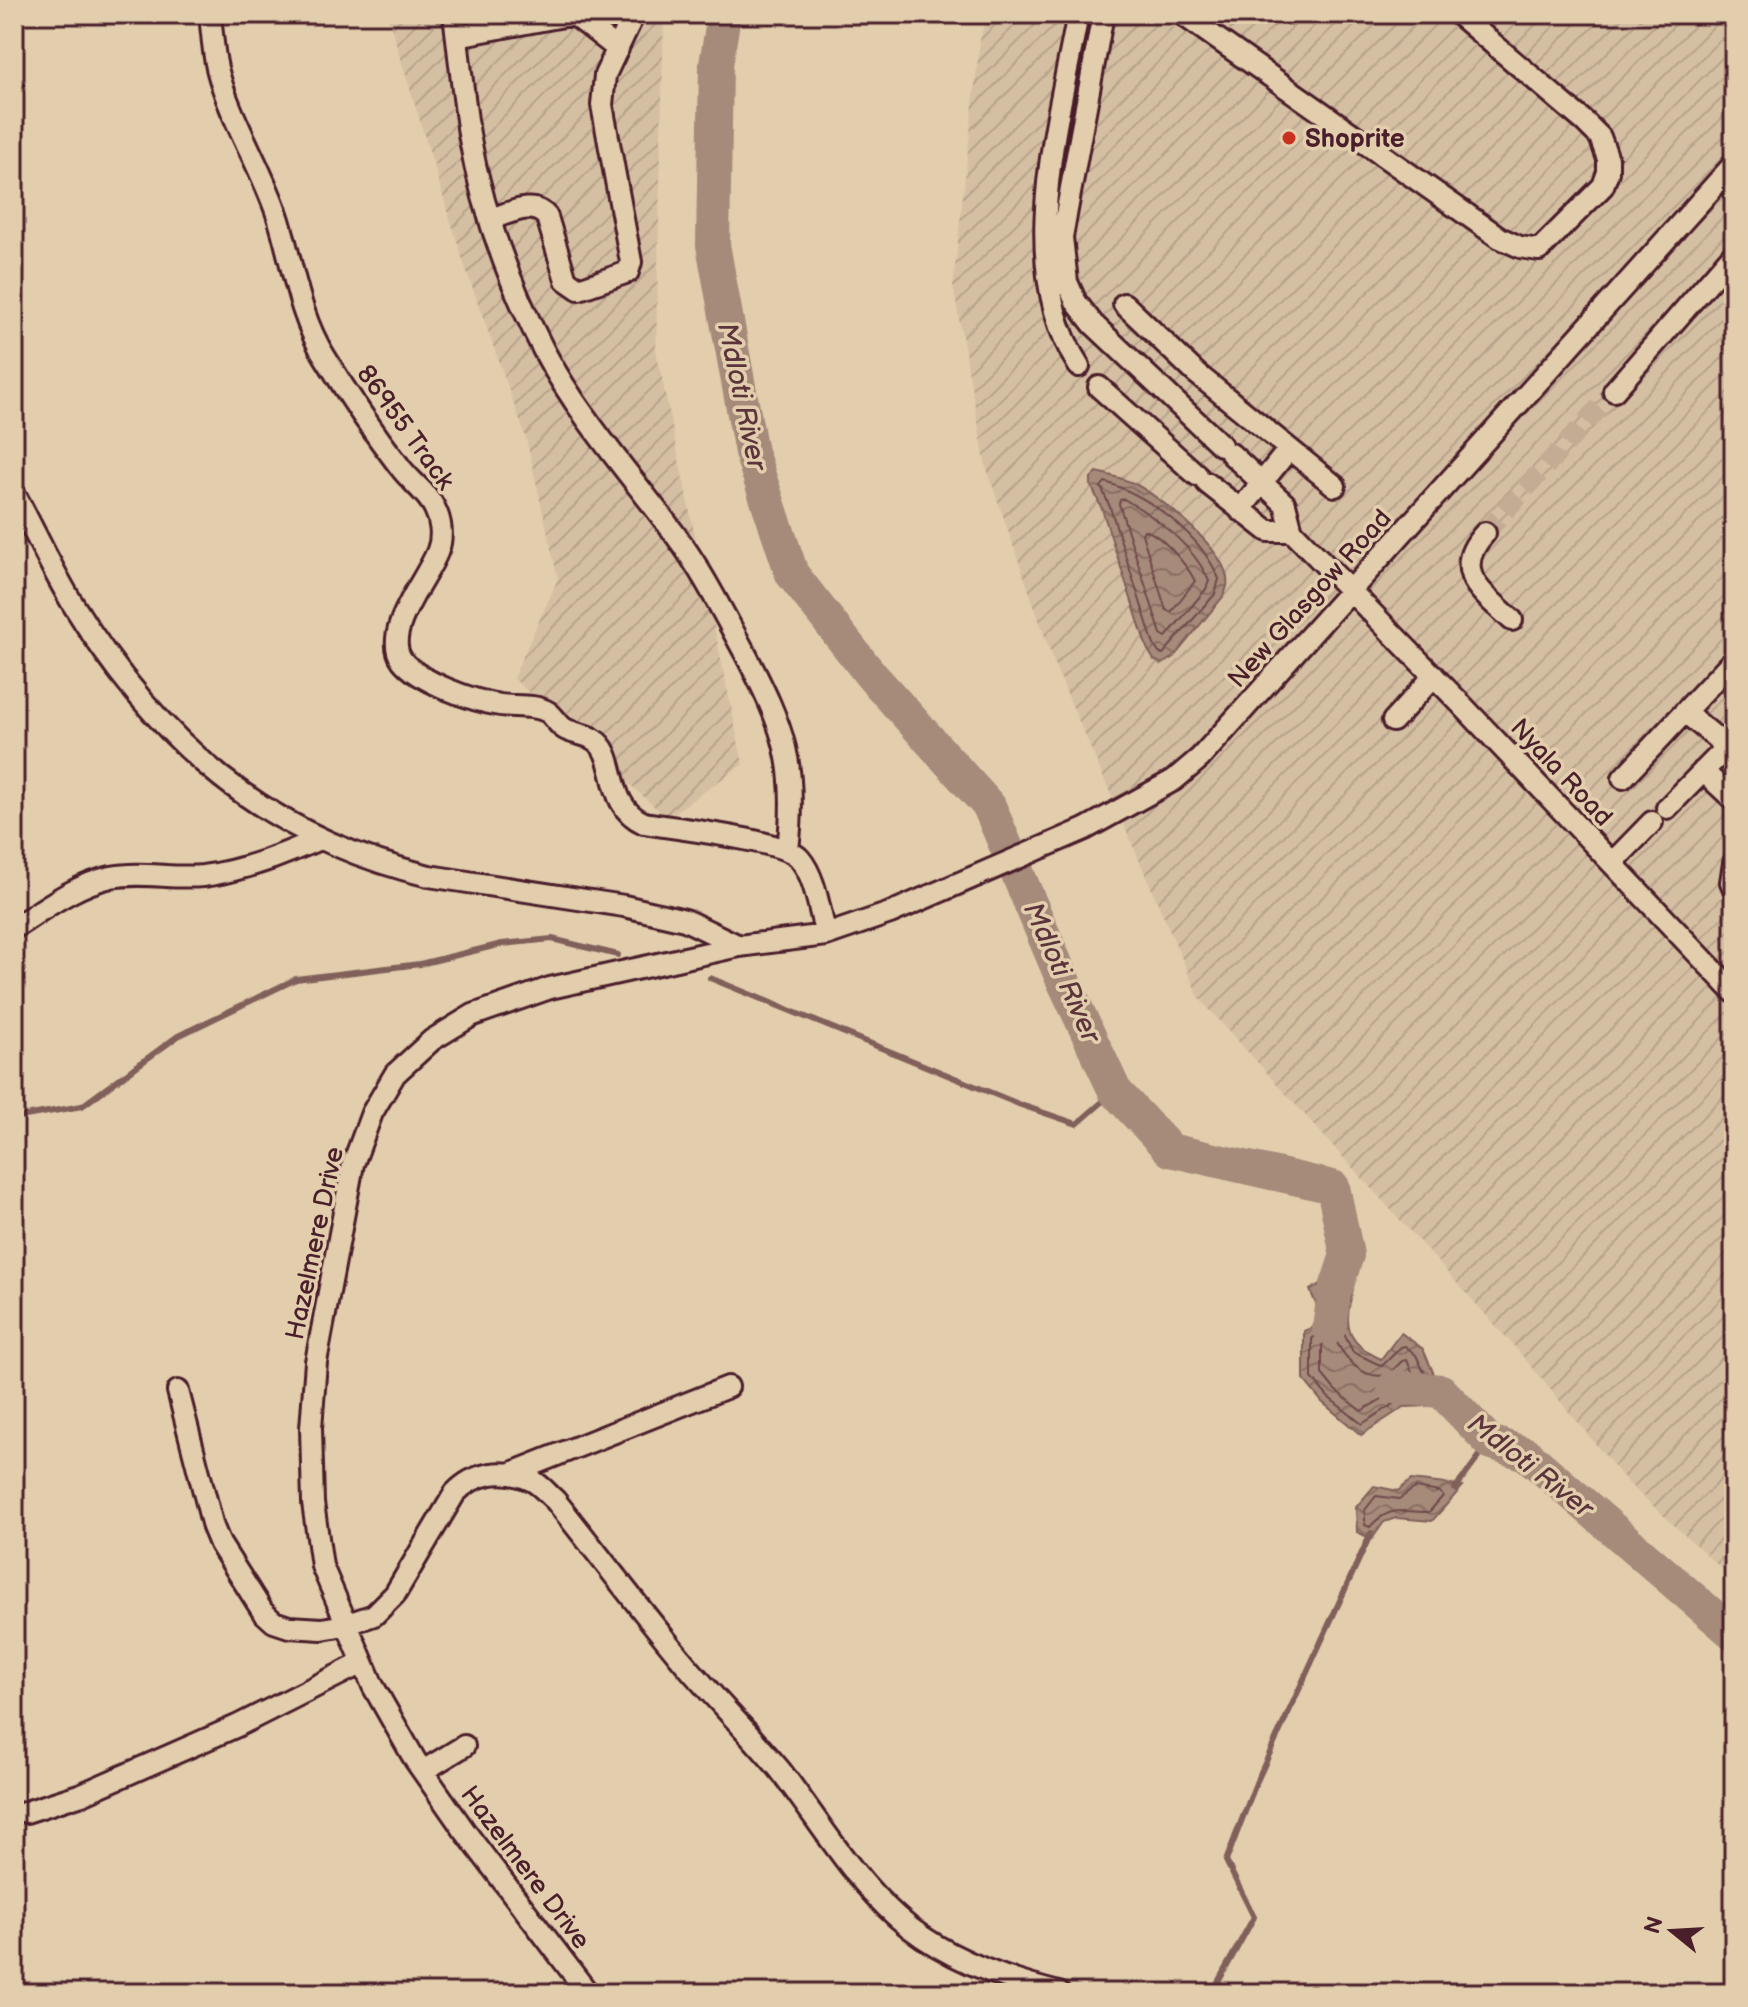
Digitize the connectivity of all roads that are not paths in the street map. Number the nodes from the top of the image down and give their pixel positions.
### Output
1 (210, 14) edge
2 (454, 14) edge
3 (634, 14) edge
4 (1078, 14) edge
5 (1103, 14) edge
6 (1182, 14) edge
7 (1458, 14) edge
8 (457, 36) junction
9 (618, 49) junction
10 (1734, 164) edge
11 (490, 219) junction
12 (1734, 253) edge
13 (1124, 304) dead end
14 (1079, 366) dead end
15 (1099, 387) dead end
16 (1614, 391) tunnel mouth
17 (1289, 449) junction
18 (1262, 482) junction
19 (1335, 486) dead end
20 (14, 493) edge
21 (1240, 510) junction
22 (1292, 531) junction
23 (1485, 533) tunnel mouth
24 (1351, 590) junction
25 (1512, 620) dead end
26 (1734, 659) edge
27 (1434, 676) junction
28 (1685, 712) junction
29 (1393, 721) dead end
30 (1730, 743) edge
31 (1703, 771) junction
32 (1623, 778) dead end
33 (1734, 800) edge
34 (319, 839) junction
35 (788, 850) junction
36 (1612, 863) junction
37 (1734, 863) edge
38 (1734, 889) edge
39 (14, 928) edge
40 (826, 935) junction
41 (739, 946) junction
42 (1734, 992) edge
43 (728, 1387) dead end
44 (178, 1391) dead end
45 (509, 1474) junction
46 (345, 1625) junction
47 (362, 1663) junction
48 (464, 1746) dead end
49 (423, 1771) junction
50 (26, 1812) dead end
51 (588, 1993) edge
52 (1059, 1993) edge

1 - 35 street, 86955 Track
2 - 8 street
3 - 9 street
4 - 14 street
5 - 18 street
6 - 7 street
8 - 9 street
8 - 11 street
9 - 11 street
10 - 24 street, New Glasgow Road
11 - 35 street
12 - 16 street
13 - 17 street
15 - 21 street
17 - 18 street
17 - 19 street
18 - 21 street
18 - 22 street
20 - 34 street
21 - 22 street
22 - 24 street, Nyala Road
23 - 25 street
24 - 27 street, Nyala Road
24 - 40 street, New Glasgow Road
26 - 28 street
27 - 29 street
27 - 36 street, Nyala Road
28 - 30 street
28 - 32 street
30 - 31 street
31 - 33 street
31 - 36 street
34 - 39 street
34 - 41 street
35 - 40 street
36 - 42 street, Nyala Road
37 - 38 street
40 - 41 street, Hazelmere Drive
41 - 46 street, Hazelmere Drive
43 - 45 street
44 - 46 street
45 - 46 street
45 - 52 street
46 - 47 street, Hazelmere Drive
47 - 49 street, Hazelmere Drive
47 - 50 street
48 - 49 street, Hazelmere Drive
49 - 51 street, Hazelmere Drive

